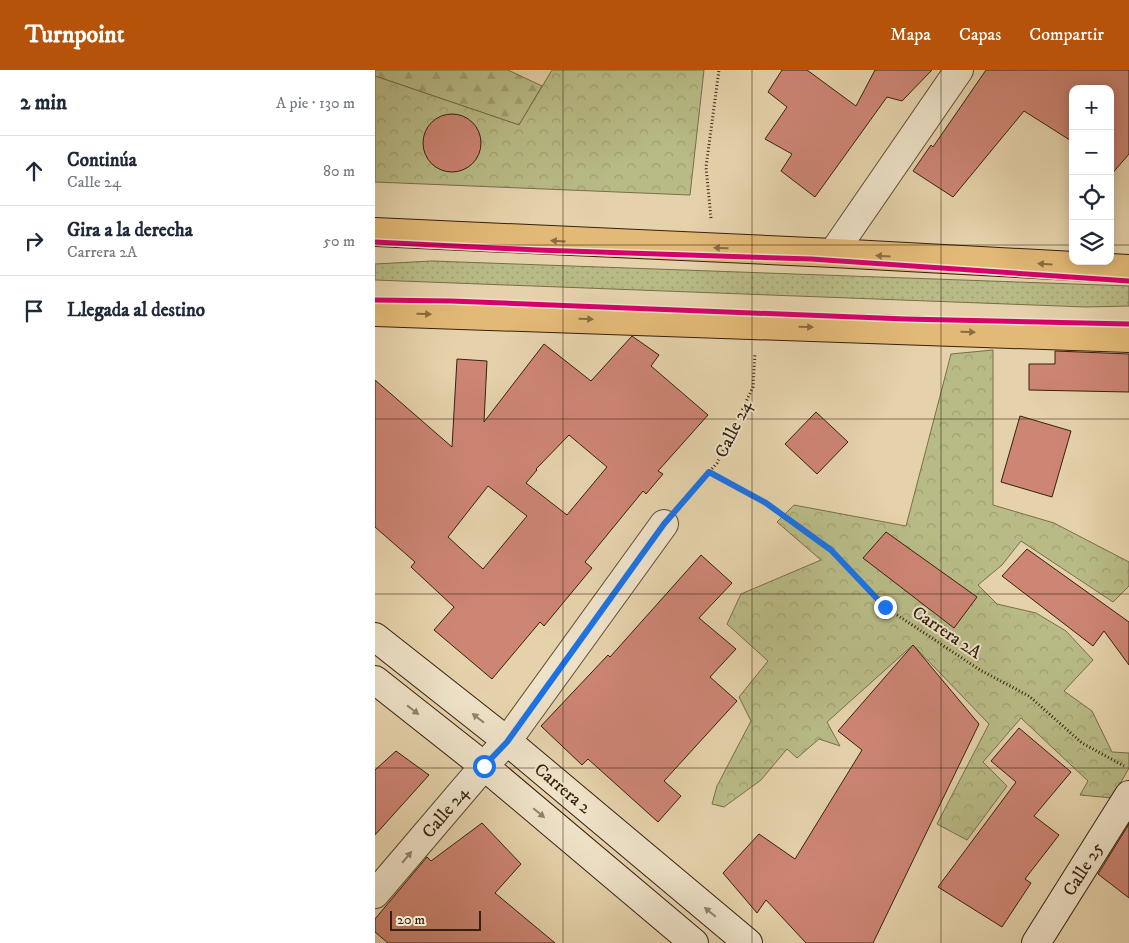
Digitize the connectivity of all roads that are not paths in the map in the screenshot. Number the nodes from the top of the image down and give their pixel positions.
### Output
1 (959, 70) edge
2 (375, 232) edge
3 (833, 253) junction
4 (1129, 269) edge
5 (375, 312) edge
6 (1129, 338) edge
7 (664, 524) road end
8 (375, 637) edge
9 (375, 680) edge
10 (507, 742) junction
11 (484, 766) junction
12 (1129, 795) edge
13 (375, 894) edge
14 (693, 943) edge
15 (748, 943) edge
16 (1036, 943) edge

1 - 3 street
3 -> 2 main road
4 -> 3 main road
5 -> 6 main road
7 - 10 street, Calle 24
10 -> 8 street, Carrera 2
9 -> 11 street, Carrera 2
10 - 11 street, Calle 24
15 -> 10 street, Carrera 2
13 -> 11 street, Calle 24
11 -> 14 street, Carrera 2
12 - 16 street, Calle 25

